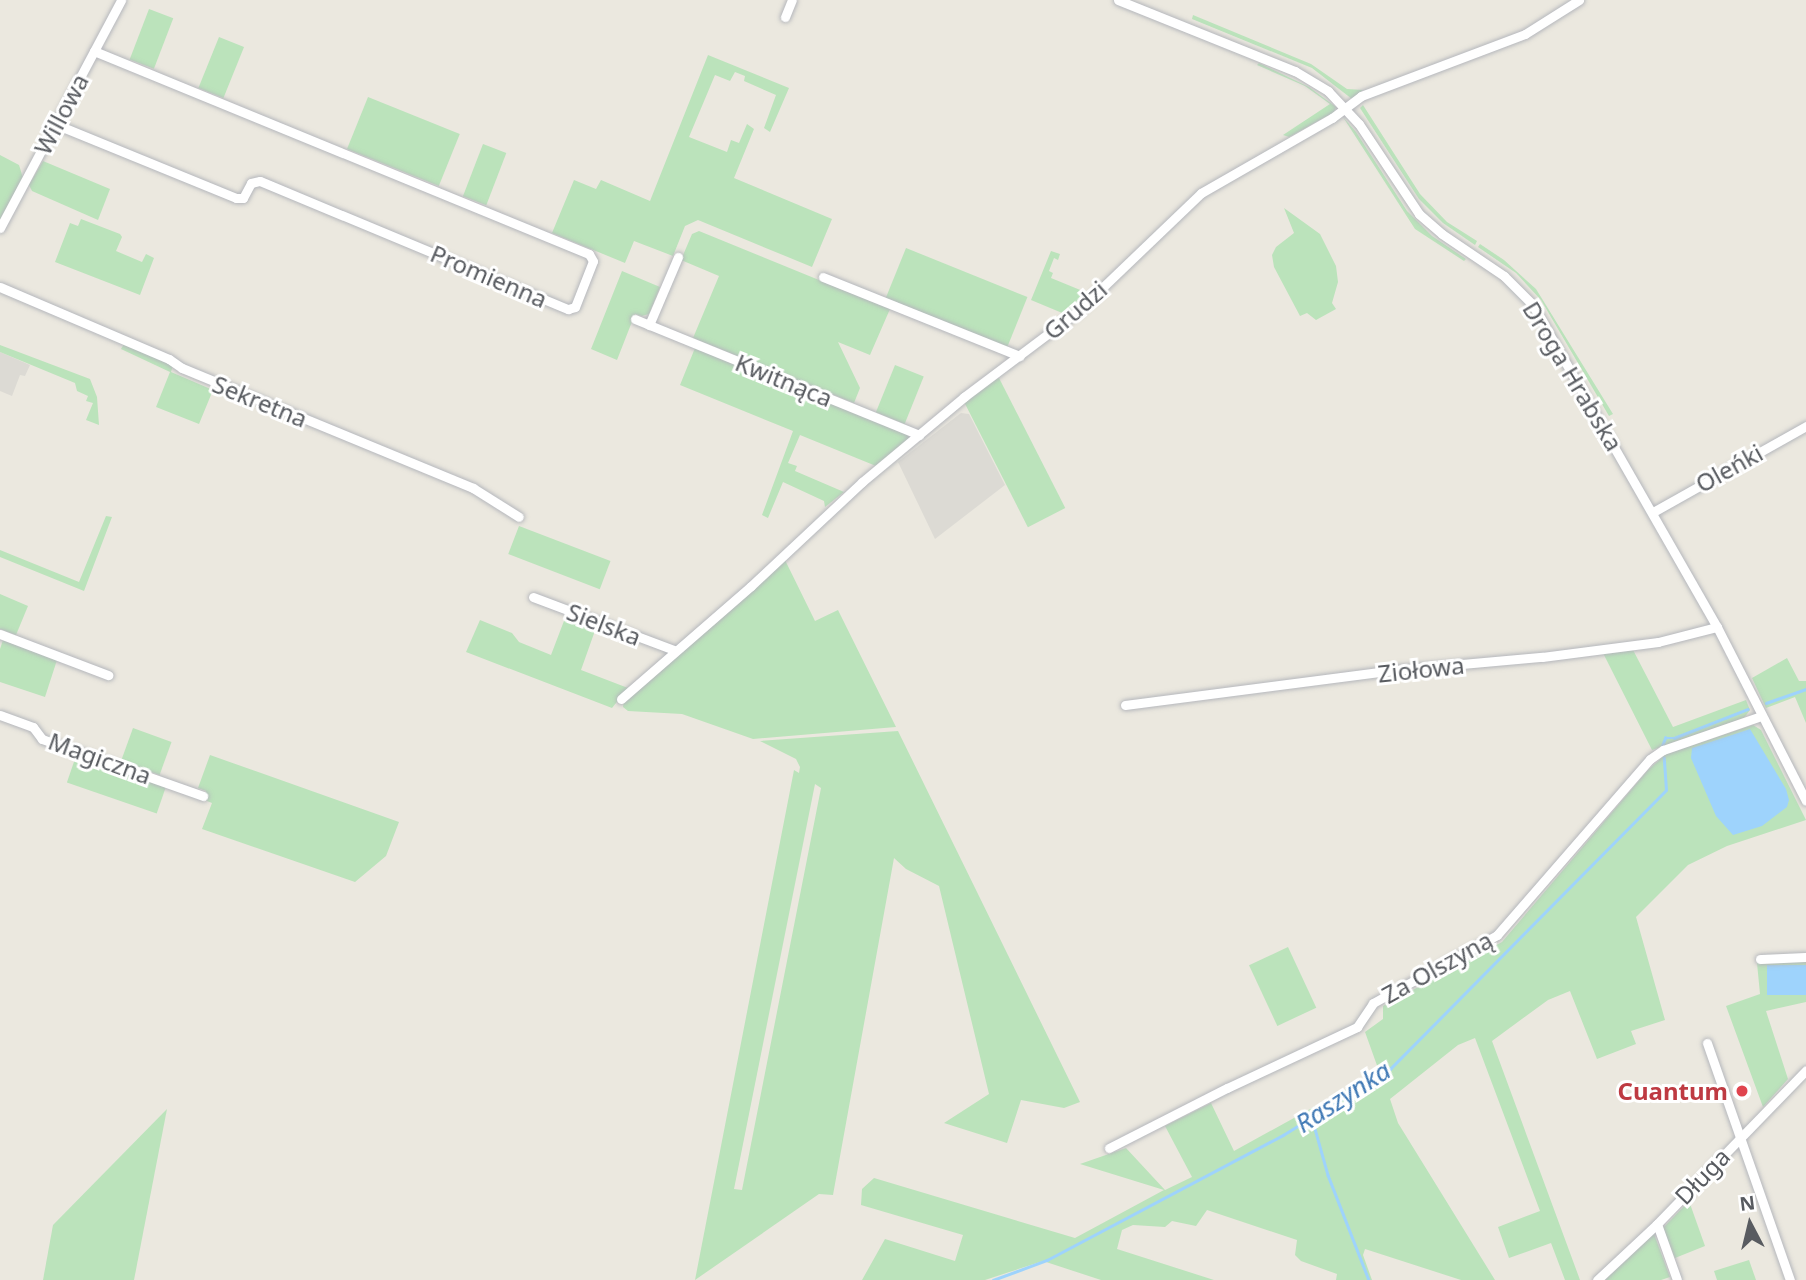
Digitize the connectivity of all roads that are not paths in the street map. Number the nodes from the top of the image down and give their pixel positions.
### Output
1 (121, 0) edge
2 (792, 0) edge
3 (1118, 0) edge
4 (1579, 0) edge
5 (785, 16) dead end
6 (94, 51) junction
7 (1346, 108) junction
8 (55, 124) junction
9 (0, 228) edge
10 (678, 257) dead end
11 (823, 277) dead end
12 (0, 287) edge
13 (635, 319) dead end
14 (649, 325) junction
15 (1020, 356) junction
16 (1806, 426) edge
17 (919, 435) junction
18 (1653, 512) junction
19 (519, 517) dead end
20 (533, 597) dead end
21 (1717, 627) junction
22 (0, 635) edge
23 (674, 650) junction
24 (107, 675) dead end
25 (621, 699) dead end
26 (1125, 705) dead end
27 (0, 715) edge
28 (1761, 716) junction
29 (203, 796) dead end
30 (1806, 801) edge
31 (1806, 957) edge
32 (1760, 959) dead end
33 (1707, 1043) dead end
34 (1806, 1070) edge
35 (1740, 1138) junction
36 (1109, 1148) dead end
37 (1657, 1224) junction
38 (1597, 1280) edge
39 (1676, 1280) edge
40 (1790, 1280) edge

1 - 6 street, Willowa
2 - 5 street
3 - 7 street, Droga Hrabska
4 - 7 street, Grudzi
6 - 8 street, Willowa
6 - 8 street, Promienna
7 - 15 street, Grudzi
7 - 18 street, Droga Hrabska
8 - 9 street, Willowa
10 - 14 street
11 - 15 street
12 - 19 street, Sekretna
13 - 14 street, Kwitnąca
14 - 17 street, Kwitnąca
15 - 17 street, Grudzi
16 - 18 street, Oleńki
17 - 23 street, Grudzi
18 - 21 street, Droga Hrabska
20 - 23 street, Sielska
21 - 26 street, Ziołowa
21 - 28 street, Droga Hrabska
22 - 24 street
23 - 25 street, Grudzi
27 - 29 street, Magiczna
28 - 30 street, Droga Hrabska
28 - 36 street, Za Olszyną
31 - 32 street
33 - 35 street
34 - 35 street, Długa
35 - 37 street, Długa
35 - 40 street
37 - 38 street, Długa
37 - 39 street

